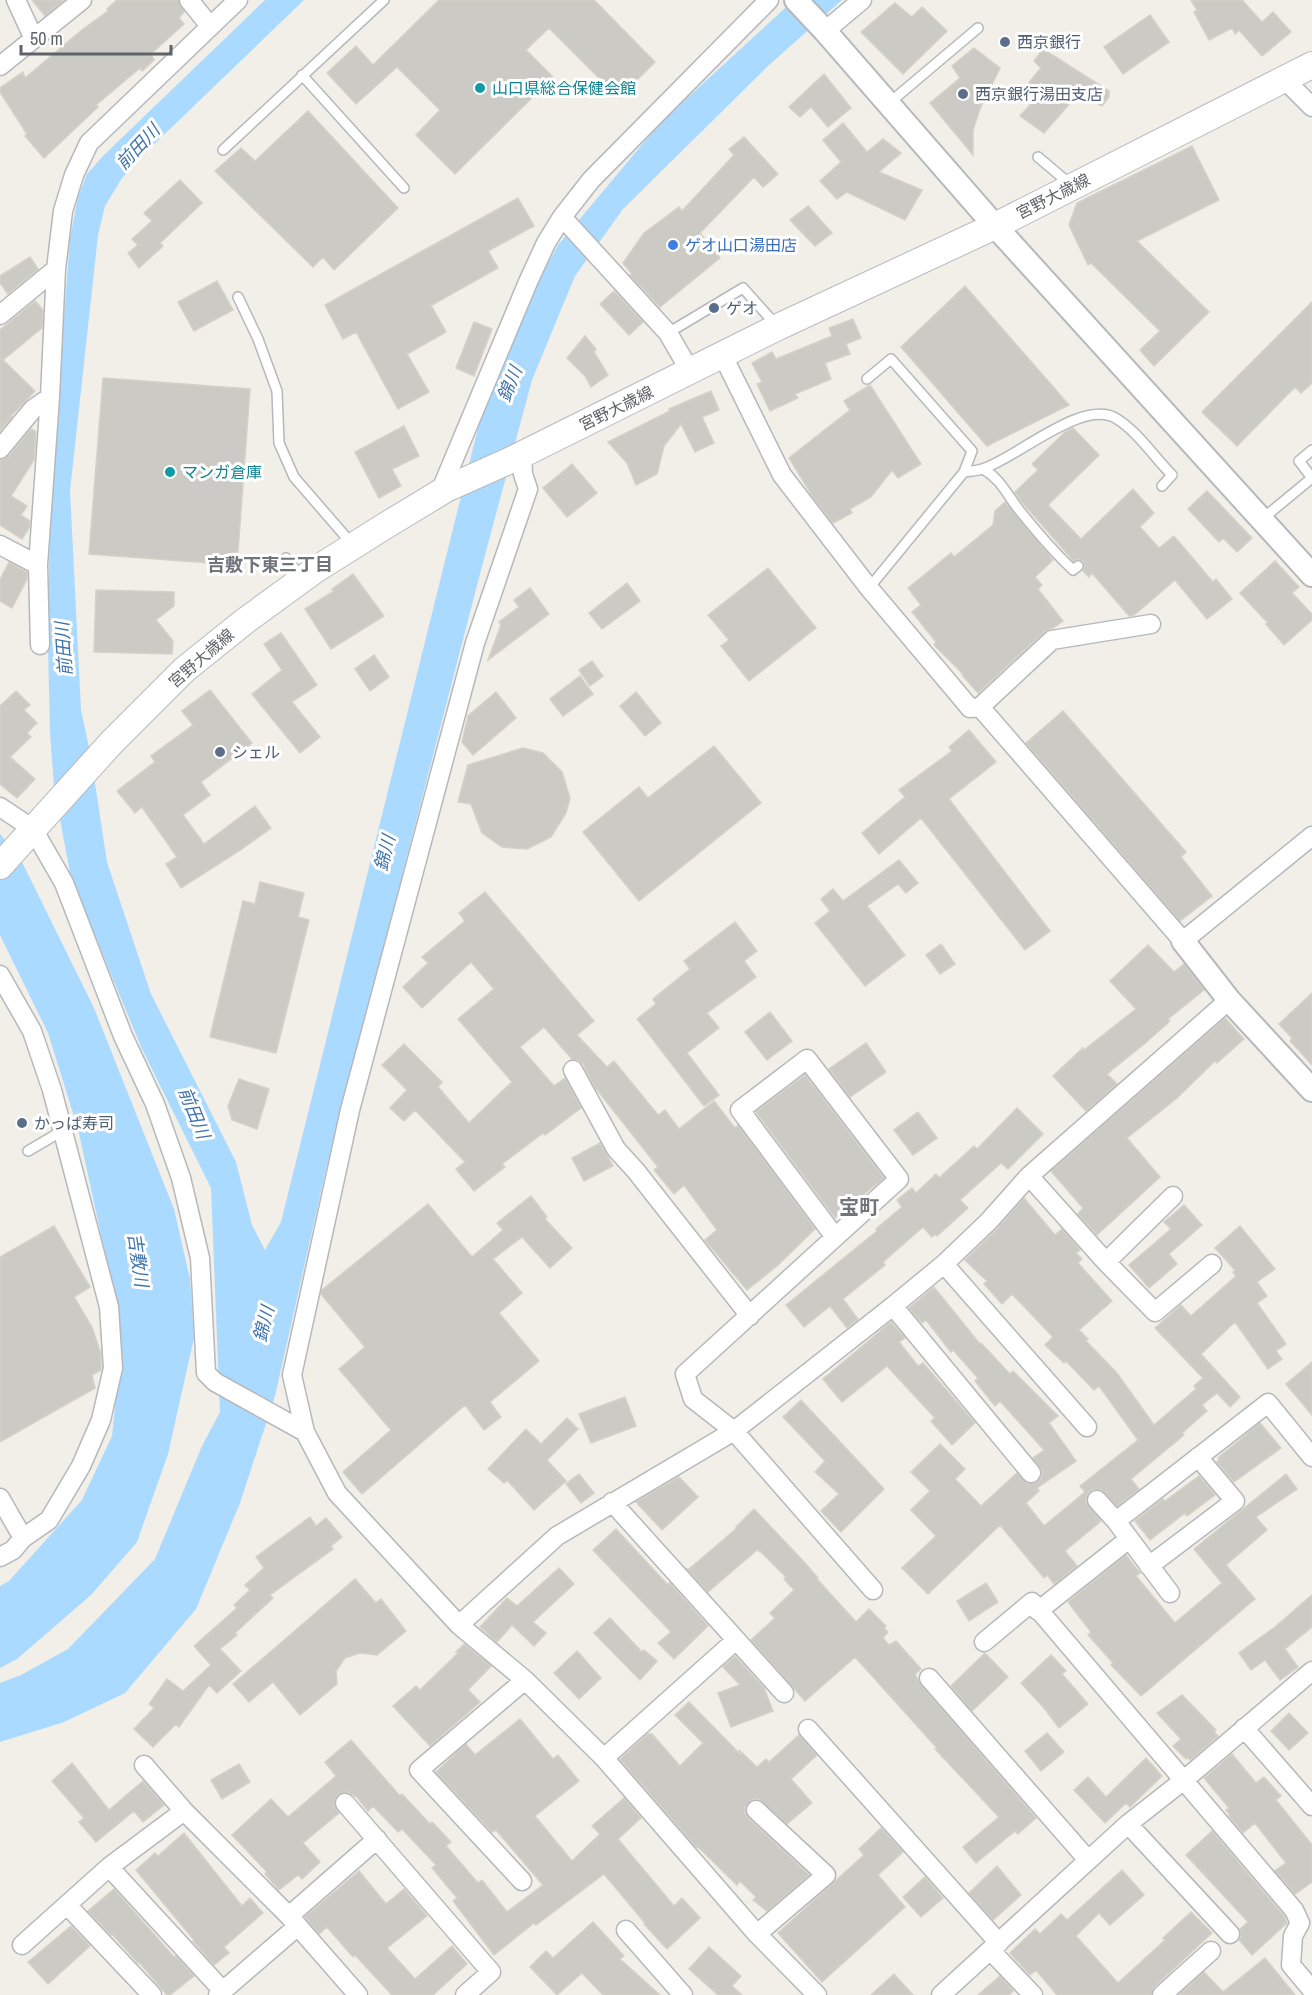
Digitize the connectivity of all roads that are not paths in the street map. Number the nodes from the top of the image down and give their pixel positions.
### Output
1 (16, 0) edge
2 (82, 0) edge
3 (189, 0) edge
4 (238, 0) edge
5 (384, 0) edge
6 (769, 0) edge
7 (796, 0) edge
8 (862, 0) edge
9 (210, 26) junction
10 (823, 28) junction
11 (978, 28) dead end
12 (34, 39) junction
13 (1312, 65) edge
14 (0, 66) edge
15 (302, 75) junction
16 (1284, 79) junction
17 (888, 104) junction
18 (1312, 107) edge
19 (223, 150) dead end
20 (1038, 157) dead end
21 (1072, 187) junction
22 (404, 188) dead end
23 (562, 217) junction
24 (995, 226) junction
25 (56, 268) junction
26 (238, 297) dead end
27 (0, 315) edge
28 (778, 327) junction
29 (668, 333) junction
30 (722, 354) junction
31 (690, 371) junction
32 (867, 379) dead end
33 (50, 397) junction
34 (0, 449) edge
35 (1312, 450) edge
36 (518, 457) junction
37 (983, 470) junction
38 (964, 472) junction
39 (1312, 478) edge
40 (1162, 486) dead end
41 (443, 491) junction
42 (1261, 520) junction
43 (0, 545) edge
44 (353, 546) junction
45 (286, 558) dead end
46 (38, 565) junction
47 (1078, 566) dead end
48 (1312, 575) edge
49 (303, 578) junction
50 (869, 588) junction
51 (1151, 624) dead end
52 (40, 645) dead end
53 (980, 707) junction
54 (0, 807) edge
55 (29, 834) junction
56 (1312, 836) edge
57 (0, 866) edge
58 (1183, 941) junction
59 (0, 975) edge
60 (1229, 1000) junction
61 (573, 1070) dead end
62 (1312, 1090) edge
63 (63, 1131) junction
64 (28, 1151) dead end
65 (1029, 1176) junction
66 (1173, 1196) dead end
67 (835, 1237) junction
68 (1106, 1262) junction
69 (944, 1264) junction
70 (1212, 1264) dead end
71 (893, 1306) junction
72 (750, 1316) junction
73 (1087, 1427) dead end
74 (734, 1431) junction
75 (305, 1432) junction
76 (1198, 1457) junction
77 (1312, 1458) edge
78 (1031, 1473) dead end
79 (0, 1498) edge
80 (1097, 1500) dead end
81 (612, 1502) junction
82 (1116, 1521) junction
83 (23, 1538) junction
84 (1129, 1539) junction
85 (0, 1557) edge
86 (1149, 1566) junction
87 (873, 1590) dead end
88 (1170, 1593) dead end
89 (1038, 1611) junction
90 (459, 1625) junction
91 (736, 1640) junction
92 (984, 1642) dead end
93 (1312, 1671) edge
94 (929, 1678) dead end
95 (525, 1680) junction
96 (784, 1693) dead end
97 (1244, 1728) junction
98 (808, 1729) dead end
99 (604, 1758) junction
100 (144, 1765) dead end
101 (1184, 1780) junction
102 (345, 1803) dead end
103 (1312, 1806) edge
104 (184, 1810) junction
105 (756, 1810) dead end
106 (1128, 1824) junction
107 (377, 1839) junction
108 (1088, 1860) junction
109 (109, 1867) junction
110 (522, 1881) dead end
111 (67, 1905) junction
112 (293, 1921) junction
113 (626, 1930) dead end
114 (757, 1934) junction
115 (1230, 1934) dead end
116 (22, 1945) dead end
117 (995, 1947) junction
118 (1211, 1951) dead end
119 (1312, 1990) edge
120 (220, 1993) edge
121 (152, 1995) edge
122 (358, 1995) edge
123 (465, 1995) edge
124 (683, 1995) edge
125 (817, 1995) edge
126 (941, 1995) edge
127 (1033, 1995) edge
128 (1162, 1995) edge

1 - 12 street
2 - 12 street
3 - 9 street
4 - 9 street
5 - 15 lane
6 - 23 street
7 - 10 street
8 - 10 street
9 - 25 street
10 - 17 street
11 - 17 lane
12 - 14 street
13 - 16 main road, 宮野大歳線
15 - 19 lane
15 - 22 lane
16 - 18 street
16 - 21 main road, 宮野大歳線
17 - 24 street
20 - 21 lane
21 - 24 main road, 宮野大歳線
23 - 29 street
23 - 41 street
24 - 28 main road, 宮野大歳線
24 - 42 street
25 - 27 street
25 - 33 street
26 - 44 lane
28 - 29 lane
28 - 30 main road, 宮野大歳線
29 - 31 street
30 - 31 main road, 宮野大歳線
30 - 50 street
31 - 36 main road, 宮野大歳線
32 - 38 lane
33 - 34 street
33 - 46 street
35 - 39 lane
36 - 41 main road, 宮野大歳線
36 - 75 street
37 - 38 lane
37 - 40 lane
37 - 47 lane
38 - 50 lane
39 - 42 lane
41 - 44 main road, 宮野大歳線
42 - 48 street
43 - 46 street
44 - 49 main road, 宮野大歳線
45 - 49 lane
46 - 52 street
49 - 55 main road, 宮野大歳線
50 - 53 street
51 - 53 street
53 - 58 street
54 - 55 street
55 - 57 main road, 宮野大歳線
55 - 75 street
56 - 58 street
58 - 60 street
59 - 63 street
60 - 62 street
60 - 65 street
61 - 72 street
63 - 64 lane
63 - 83 street
65 - 68 street
65 - 69 street
66 - 68 street
67 - 67 street
67 - 72 street
68 - 70 street
69 - 71 street
69 - 73 street
71 - 74 street
71 - 78 street
72 - 74 street
74 - 81 street
74 - 87 street
75 - 90 street
76 - 77 street
76 - 82 street
76 - 86 street
79 - 83 street
80 - 82 street
81 - 90 street
81 - 91 street
82 - 84 street
83 - 85 street
84 - 86 street
84 - 89 street
86 - 88 street
89 - 92 street
89 - 101 street
90 - 95 street
91 - 96 street
91 - 99 street
93 - 97 street
94 - 108 street
95 - 99 street
95 - 110 street
97 - 101 street
97 - 103 street
98 - 117 street
99 - 114 street
100 - 104 street
101 - 106 street
101 - 119 street
102 - 107 street
104 - 109 street
104 - 112 street
105 - 114 street
106 - 108 street
106 - 115 street
107 - 112 street
107 - 123 street
108 - 117 street
109 - 111 street
109 - 120 street
111 - 116 street
111 - 121 street
112 - 120 street
112 - 122 street
113 - 124 street
114 - 125 street
117 - 126 street
117 - 127 street
118 - 128 street

